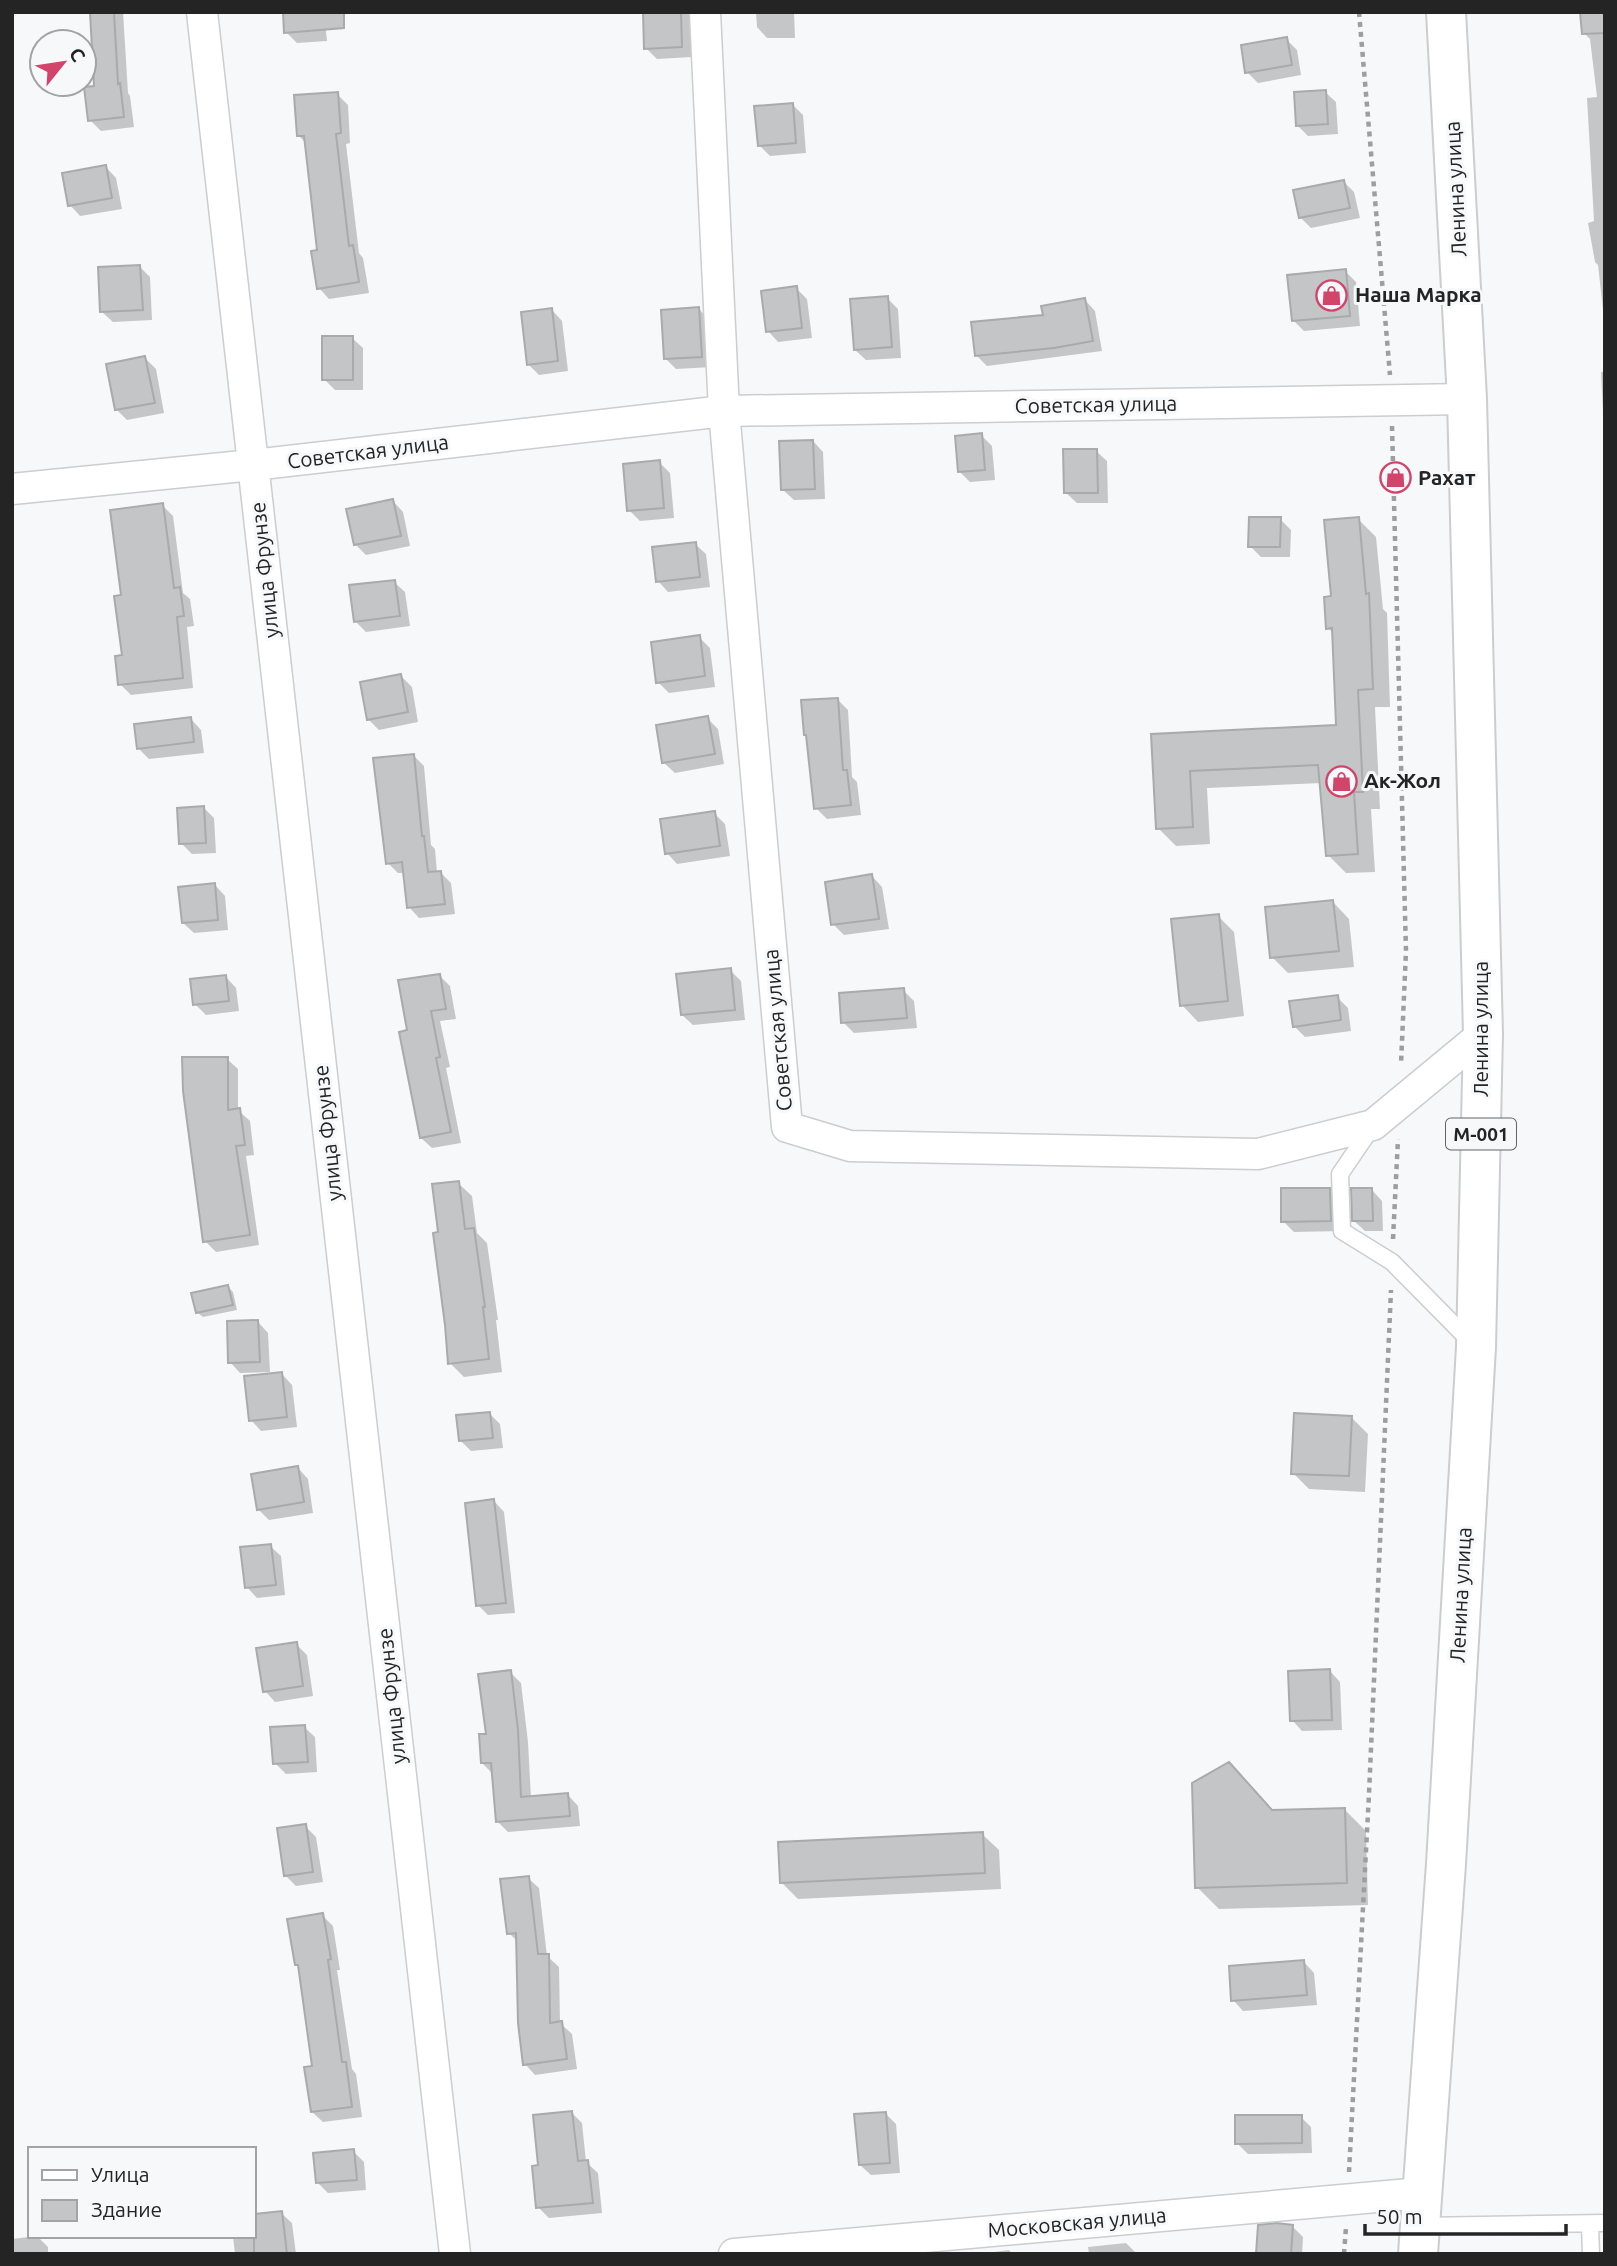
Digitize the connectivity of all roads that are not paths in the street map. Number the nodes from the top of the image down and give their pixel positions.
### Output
1 (202, 12) edge
2 (705, 12) edge
3 (1446, 12) edge
4 (1467, 399) junction
5 (724, 411) junction
6 (253, 465) junction
7 (12, 489) edge
8 (1483, 1034) junction
9 (1373, 1125) junction
10 (1476, 1347) junction
11 (1420, 2224) edge
12 (1597, 2224) edge
13 (455, 2254) edge
14 (734, 2254) edge
15 (1591, 2254) edge

1 - 6 street, улица Фрунзе
2 - 5 street, Советская улица
3 - 4 main road, Ленина улица / М-001
4 - 5 street, Советская улица
4 - 8 main road, Ленина улица / М-001
5 - 6 street, Советская улица
5 - 9 street, Советская улица
6 - 7 street, Советская улица
6 - 13 street, улица Фрунзе
8 - 9 street, Советская улица
8 - 10 main road, Ленина улица / М-001
9 - 10 lane
10 - 11 main road, Ленина улица / М-001
11 - 12 lane
11 - 14 street, Московская улица
12 - 15 lane

